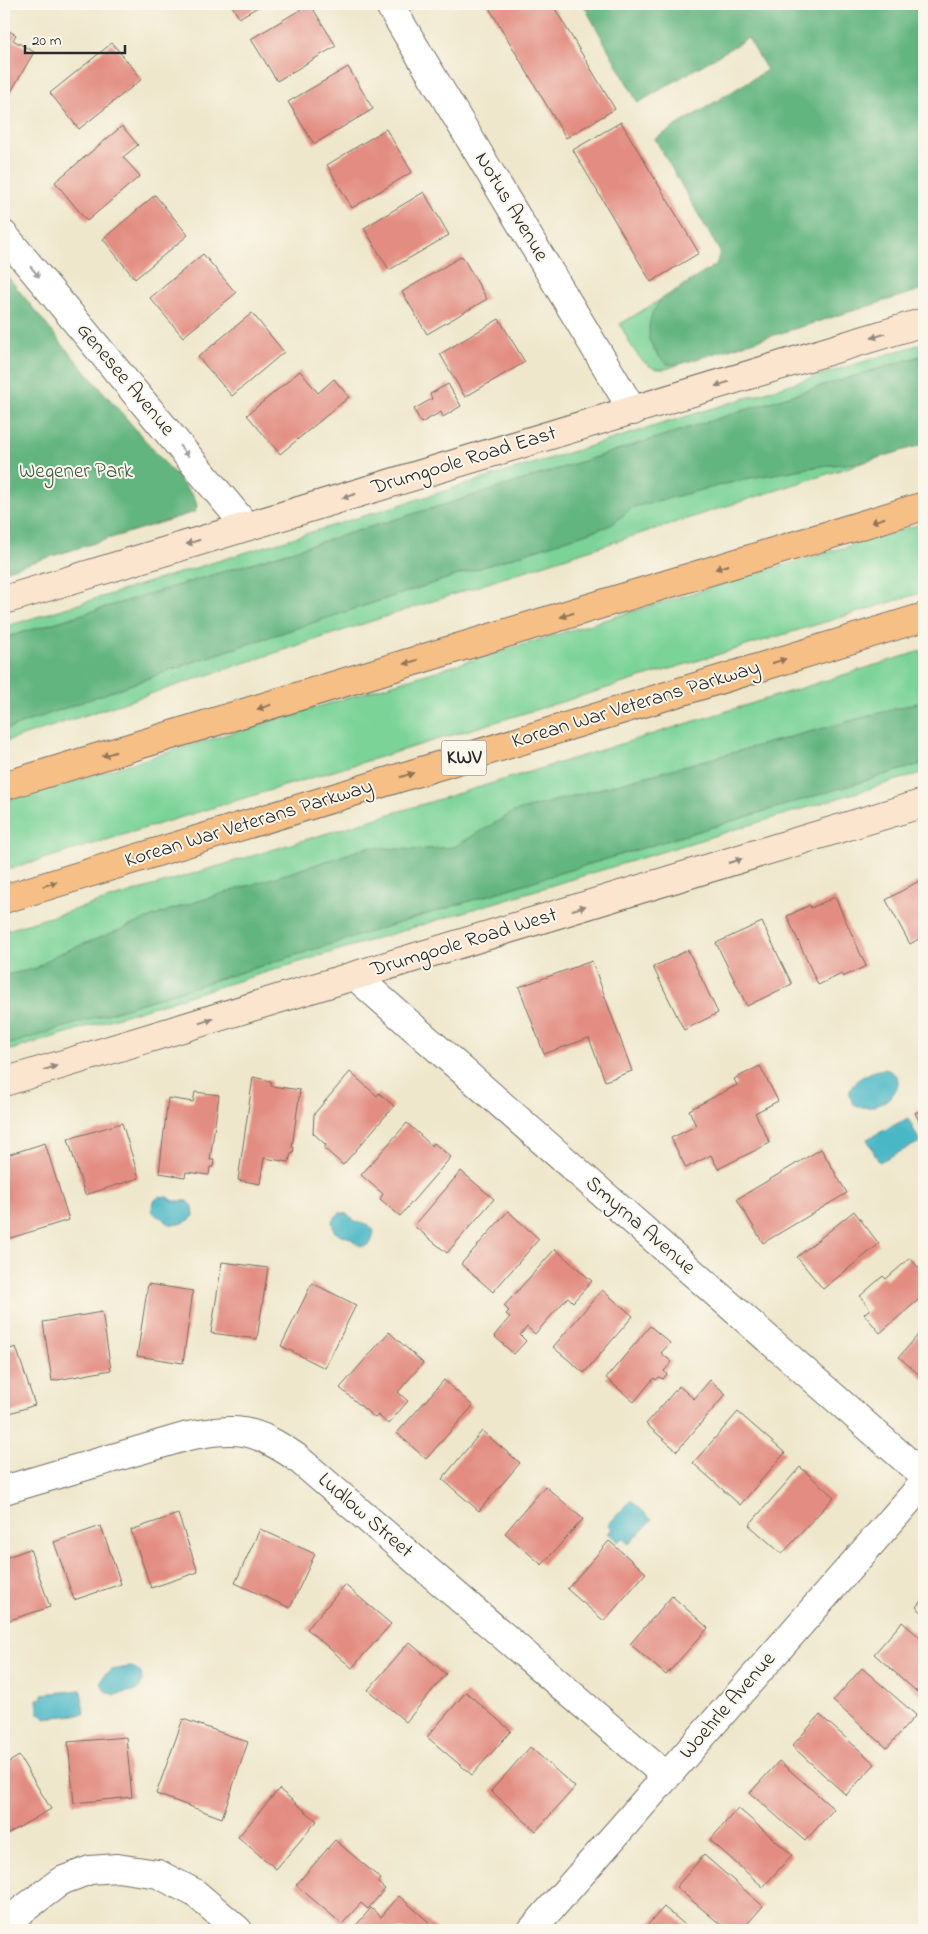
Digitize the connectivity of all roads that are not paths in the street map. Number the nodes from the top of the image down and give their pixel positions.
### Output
1 (389, 4) edge
2 (4, 235) edge
3 (924, 322) edge
4 (632, 411) junction
5 (924, 506) edge
6 (246, 526) junction
7 (4, 600) edge
8 (924, 617) edge
9 (4, 786) edge
10 (924, 803) edge
11 (4, 899) edge
12 (355, 976) junction
13 (4, 1082) edge
14 (924, 1476) edge
15 (924, 1484) edge
16 (4, 1490) edge
17 (666, 1776) junction
18 (4, 1930) edge
19 (238, 1930) edge
20 (532, 1930) edge

1 - 4 street, Notus Avenue
2 -> 6 street, Genesee Avenue
3 -> 4 main road, Drumgoole Road East
4 -> 6 main road, Drumgoole Road East
5 -> 9 highway
6 -> 7 main road, Drumgoole Road East
11 -> 8 highway, Korean War Veterans Parkway / KWV
12 -> 10 main road, Drumgoole Road West
13 -> 12 main road, Drumgoole Road West
12 - 14 street, Smyrna Avenue
15 - 17 street, Woehrle Avenue
16 - 17 street, Ludlow Street
17 - 20 street, Woehrle Avenue
18 - 19 street

